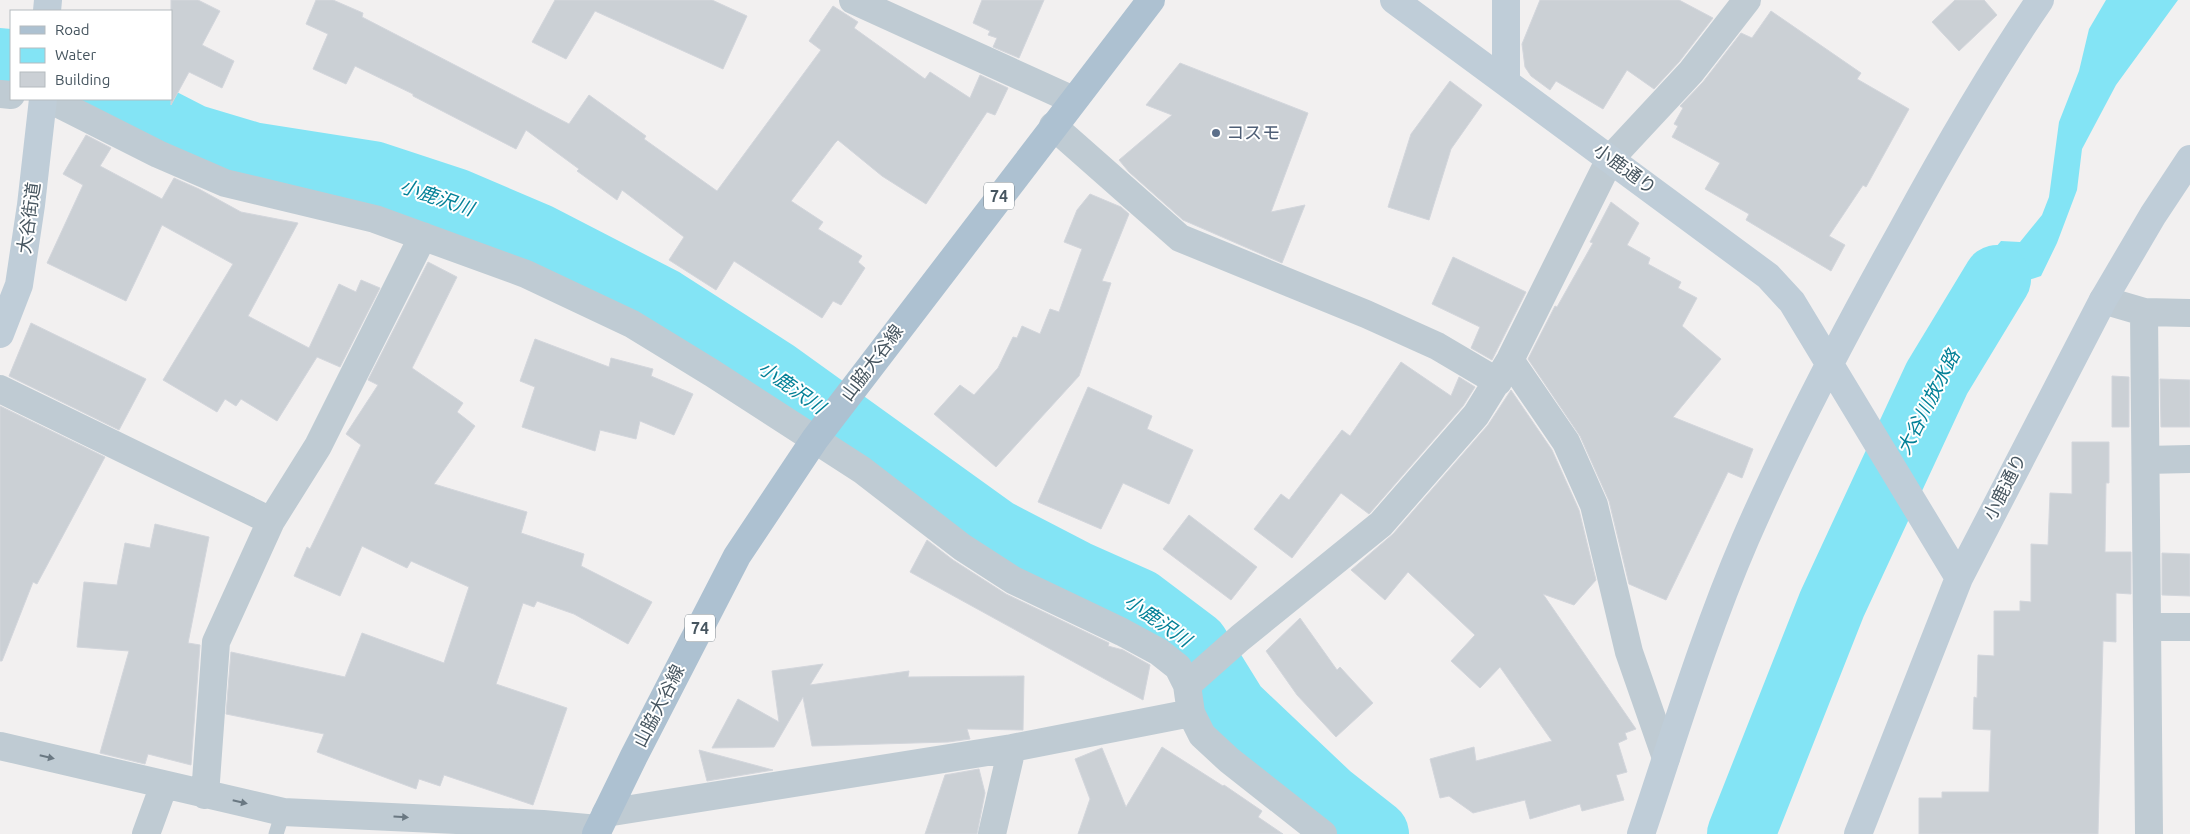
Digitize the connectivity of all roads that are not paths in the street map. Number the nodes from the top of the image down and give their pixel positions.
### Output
1 (853, 0) edge
2 (1151, 0) edge
3 (1394, 0) edge
4 (1506, 0) edge
5 (1747, 0) edge
6 (2040, 0) edge
7 (1506, 82) junction
8 (43, 100) edge
9 (51, 100) edge
10 (1073, 100) junction
11 (1053, 126) junction
12 (1610, 159) junction
13 (2190, 159) edge
14 (423, 236) junction
15 (2103, 300) junction
16 (2144, 312) junction
17 (2190, 313) edge
18 (0, 334) edge
19 (1829, 365) junction
20 (1504, 371) junction
21 (0, 389) edge
22 (818, 435) junction
23 (2190, 459) edge
24 (2146, 460) junction
25 (271, 521) junction
26 (1959, 578) junction
27 (2147, 627) junction
28 (2190, 627) edge
29 (1187, 685) junction
30 (1190, 713) junction
31 (0, 746) edge
32 (1012, 748) junction
33 (1666, 758) junction
34 (164, 784) junction
35 (205, 794) junction
36 (279, 823) edge
37 (600, 825) edge
38 (146, 834) edge
39 (992, 834) edge
40 (1323, 834) edge
41 (1641, 834) edge
42 (1858, 834) edge
43 (2149, 834) edge

1 - 10 street
2 - 10 main road, 山脇大谷線 / 74
3 - 7 street, 小鹿通り
4 - 7 street
5 - 12 street
6 - 19 street
7 - 12 street, 小鹿通り
8 - 18 street, 大谷街道
9 - 14 street
10 - 11 main road, 山脇大谷線 / 74
11 - 20 street
11 - 22 main road, 山脇大谷線 / 74
12 - 19 street, 小鹿通り
12 - 20 street
13 - 15 street, 小鹿通り
14 - 22 street
14 - 25 street
15 - 16 street
15 - 26 street, 小鹿通り
16 - 17 street
16 - 24 street
19 - 26 street, 小鹿通り
19 - 33 street
20 - 29 street
20 - 33 street
21 - 25 street
22 - 29 street
22 - 37 main road, 山脇大谷線 / 74
23 - 24 street
24 - 27 street
25 - 35 street
26 - 42 street, 小鹿通り
27 - 28 street
27 - 43 street
29 - 30 street
30 - 32 street
30 - 40 street
31 -> 34 street
32 - 37 street
32 - 39 street
33 - 41 street
34 - 35 street
34 - 38 street
35 -> 36 street
36 -> 37 street

